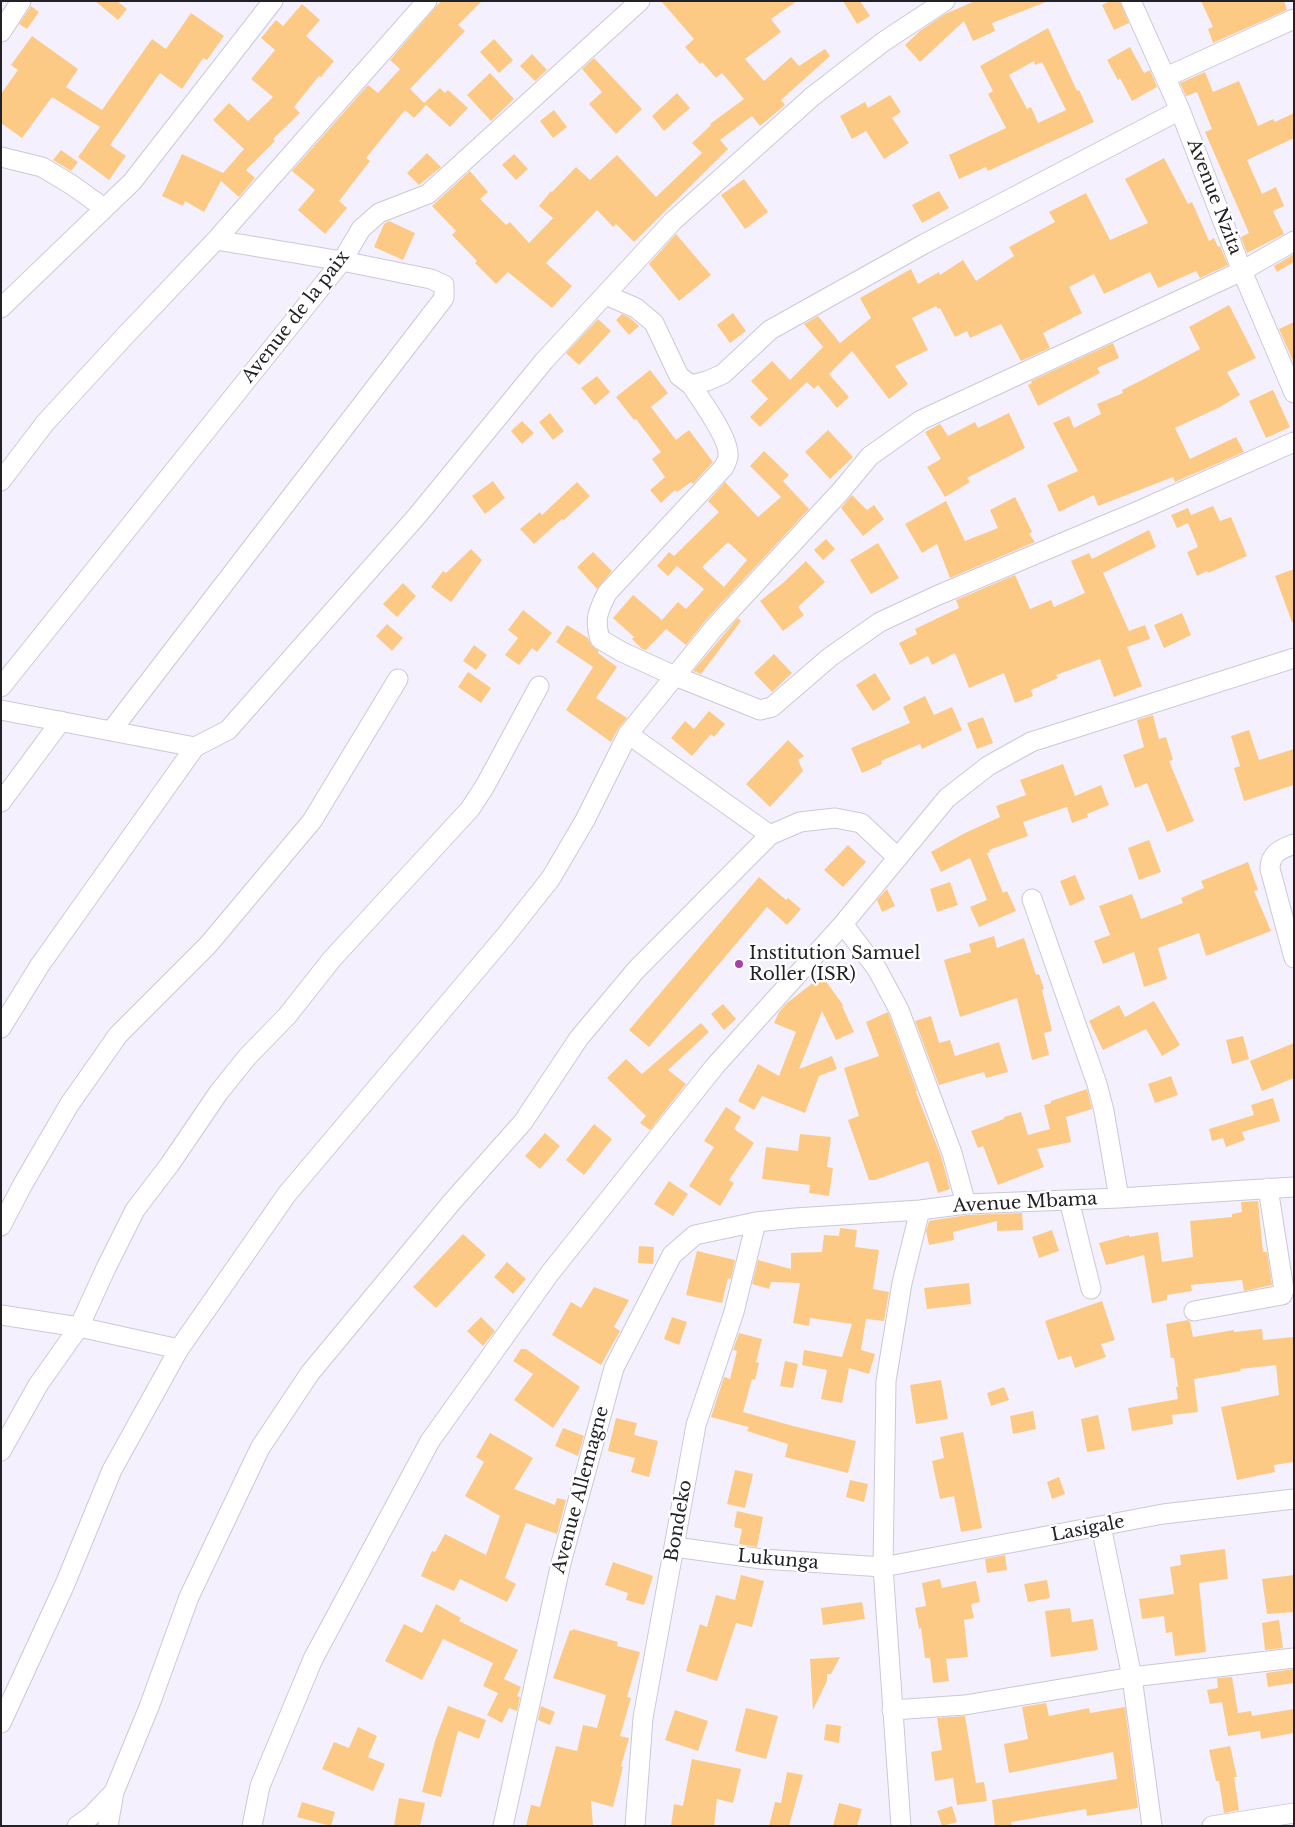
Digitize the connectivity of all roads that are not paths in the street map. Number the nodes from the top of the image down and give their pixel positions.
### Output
1 (21, 1) edge
2 (273, 1) edge
3 (427, 1) edge
4 (640, 1) edge
5 (945, 1) edge
6 (1131, 1) edge
7 (1294, 19) edge
8 (1, 32) edge
9 (1166, 76) junction
10 (1180, 110) junction
11 (1, 157) edge
12 (104, 208) junction
13 (216, 240) junction
14 (1294, 241) edge
15 (342, 261) junction
16 (1242, 271) junction
17 (606, 296) junction
18 (1, 308) edge
19 (691, 385) junction
20 (1294, 393) edge
21 (1294, 442) edge
22 (1, 481) edge
23 (1294, 658) edge
24 (675, 676) junction
25 (398, 679) dead end
26 (538, 686) dead end
27 (1, 687) edge
28 (1, 710) edge
29 (61, 721) junction
30 (111, 731) junction
31 (628, 734) junction
32 (195, 747) junction
33 (1, 802) edge
34 (770, 835) junction
35 (1294, 844) edge
36 (898, 858) junction
37 (1032, 899) dead end
38 (843, 924) junction
39 (1294, 958) edge
40 (1, 1028) edge
41 (1294, 1187) edge
42 (1268, 1188) junction
43 (1119, 1198) junction
44 (1069, 1200) junction
45 (966, 1204) junction
46 (920, 1210) junction
47 (756, 1222) junction
48 (1, 1226) edge
49 (1091, 1289) dead end
50 (1194, 1311) dead end
51 (1, 1315) edge
52 (79, 1327) junction
53 (179, 1350) junction
54 (1, 1450) edge
55 (1294, 1499) edge
56 (1101, 1526) junction
57 (674, 1547) junction
58 (883, 1567) junction
59 (1294, 1658) edge
60 (1132, 1677) junction
61 (892, 1710) junction
62 (1, 1722) edge
63 (114, 1792) junction
64 (1294, 1813) edge
65 (77, 1826) edge
66 (108, 1826) edge
67 (252, 1826) edge
68 (503, 1826) edge
69 (635, 1826) edge
70 (901, 1826) edge
71 (1152, 1826) edge
72 (1212, 1826) edge

1 - 8 street
2 - 12 street
3 - 13 street
4 - 15 street, Avenue de la paix
5 - 17 street
6 - 9 street, Avenue Nzita
7 - 9 street
9 - 10 street, Avenue Nzita
10 - 16 street, Avenue Nzita
10 - 19 street
11 - 12 street
12 - 18 street
13 - 15 street
13 - 22 street
14 - 16 street
15 - 27 street, Avenue de la paix
15 - 30 street
16 - 20 street, Avenue Nzita
16 - 24 street
17 - 19 street
17 - 32 street
19 - 24 street
21 - 24 street
23 - 36 street
24 - 31 street
25 - 48 street
26 - 52 street
28 - 29 street
29 - 30 street
29 - 33 street
30 - 32 street
31 - 34 street
31 - 53 street
32 - 40 street
34 - 36 street
34 - 63 street
35 - 39 street
36 - 38 street
37 - 43 street
38 - 45 street
38 - 67 street
41 - 42 street, Avenue Mbama
42 - 43 street, Avenue Mbama
42 - 50 street
43 - 44 street, Avenue Mbama
44 - 45 street, Avenue Mbama
44 - 49 street
45 - 46 street, Avenue Mbama
46 - 47 street, Avenue Mbama
46 - 58 street
47 - 57 street, Bondeko
47 - 68 street, Avenue Allemagne
51 - 52 street
52 - 53 street
52 - 54 street
53 - 62 street
55 - 56 street, Lasigale
56 - 58 street, Lasigale
56 - 60 street
57 - 58 street, Lukunga
57 - 69 street, Bondeko
58 - 61 street
59 - 60 street
60 - 61 street
60 - 71 street
61 - 70 street
63 - 65 street
63 - 66 street
64 - 72 street

